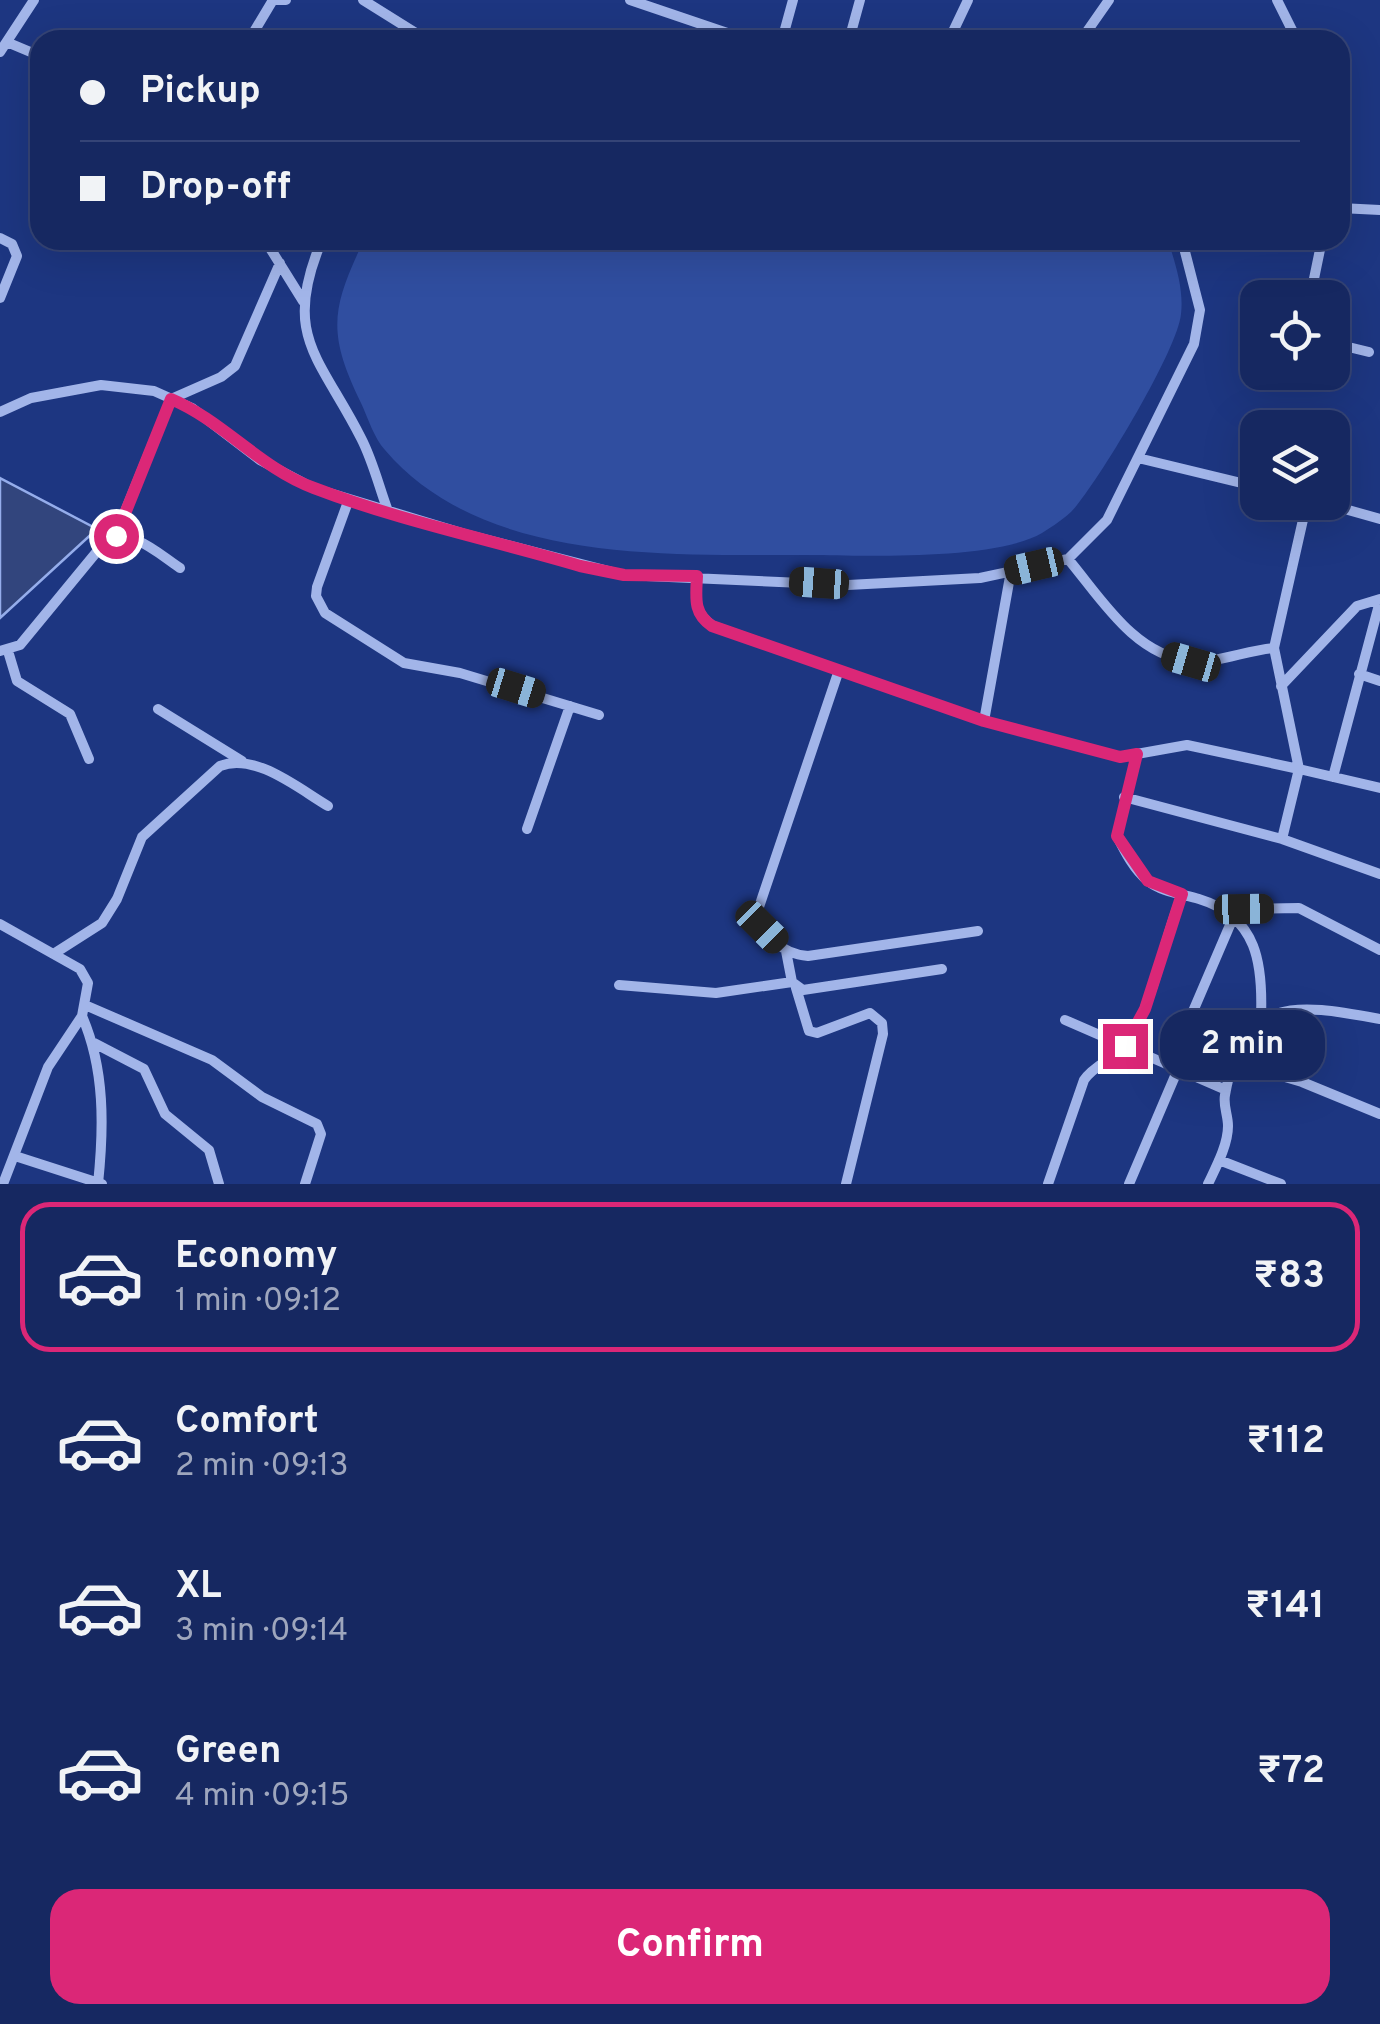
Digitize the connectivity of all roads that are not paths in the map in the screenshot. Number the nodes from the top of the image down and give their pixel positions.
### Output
1 (34, 0) edge
2 (272, 0) edge
3 (286, 0) edge
4 (362, 0) edge
5 (630, 0) edge
6 (793, 0) edge
7 (860, 0) edge
8 (968, 0) edge
9 (1109, 0) edge
10 (1277, 0) edge
11 (256, 30) edge
12 (410, 30) edge
13 (718, 30) edge
14 (785, 30) edge
15 (852, 30) edge
16 (953, 30) edge
17 (1088, 30) edge
18 (1292, 30) edge
19 (9, 43) junction
20 (0, 52) edge
21 (30, 52) edge
22 (1350, 208) edge
23 (1380, 210) edge
24 (0, 238) edge
25 (272, 250) edge
26 (319, 250) edge
27 (1185, 250) edge
28 (1320, 250) edge
29 (280, 263) junction
30 (1314, 280) edge
31 (0, 298) edge
32 (303, 300) junction
33 (1350, 347) edge
34 (1369, 352) dead end
35 (171, 399) junction
36 (0, 412) edge
37 (1138, 458) junction
38 (1240, 483) edge
39 (350, 499) junction
40 (388, 510) junction
41 (1350, 510) edge
42 (1380, 519) edge
43 (1303, 520) edge
44 (116, 536) junction
45 (1068, 560) junction
46 (180, 568) dead end
47 (1011, 572) junction
48 (697, 576) junction
49 (1380, 600) edge
50 (1274, 648) junction
51 (4, 651) edge
52 (839, 670) junction
53 (1359, 674) junction
54 (1380, 680) edge
55 (1281, 686) junction
56 (570, 706) junction
57 (158, 709) dead end
58 (599, 715) dead end
59 (984, 721) junction
60 (1137, 754) junction
61 (89, 758) dead end
62 (242, 762) junction
63 (1299, 769) junction
64 (1332, 776) junction
65 (1380, 788) edge
66 (1124, 797) junction
67 (328, 806) dead end
68 (527, 830) dead end
69 (1282, 839) junction
70 (1380, 874) edge
71 (1182, 894) junction
72 (1222, 910) junction
73 (1233, 918) junction
74 (0, 924) edge
75 (978, 932) dead end
76 (1380, 950) edge
77 (786, 951) junction
78 (54, 953) junction
79 (942, 969) dead end
80 (619, 985) dead end
81 (794, 985) junction
82 (84, 1010) junction
83 (1260, 1017) junction
84 (1380, 1018) edge
85 (1065, 1020) dead end
86 (94, 1043) junction
87 (1125, 1046) junction
88 (1236, 1062) junction
89 (1174, 1067) junction
90 (1226, 1090) junction
91 (1380, 1114) edge
92 (15, 1156) junction
93 (1219, 1160) junction
94 (4, 1184) edge
95 (100, 1184) edge
96 (219, 1184) edge
97 (305, 1184) edge
98 (846, 1184) edge
99 (1048, 1184) edge
100 (1129, 1184) edge
101 (1208, 1184) edge
102 (1281, 1184) edge

1 - 19 street
2 - 3 street
2 - 11 street
4 - 12 street
5 - 13 street
6 - 14 street
7 - 15 street
8 - 16 street
9 - 17 street
10 - 18 street
19 - 20 street
19 - 21 street
22 - 23 street
24 - 31 street
25 - 29 street
26 - 32 street
27 - 37 street
28 - 30 street
29 - 32 street
29 - 35 street
32 - 40 street
33 - 34 street
35 - 36 street
35 - 39 street
35 - 44 street
37 - 38 street
37 - 45 street
39 - 40 street
39 - 56 street
40 - 48 street
41 - 42 street
43 - 50 street
44 - 46 street
44 - 51 street
45 - 47 street
45 - 50 street
47 - 48 street
47 - 59 street
48 - 52 street
49 - 53 street
49 - 55 street
50 - 55 street
51 - 61 street
52 - 59 street
52 - 77 street
53 - 54 street
53 - 64 street
55 - 63 street
56 - 58 street
56 - 68 street
57 - 62 street
59 - 60 street
60 - 63 street
60 - 66 street
62 - 67 street
62 - 78 street
63 - 64 street
63 - 69 street
64 - 65 street
66 - 69 street
66 - 71 street
69 - 70 street
71 - 72 street
71 - 87 street
72 - 73 street
72 - 76 street
73 - 83 street
73 - 89 street
74 - 78 street
75 - 77 street
77 - 81 street
78 - 82 street
79 - 81 street
80 - 81 street
81 - 98 street
82 - 86 street
82 - 92 street
82 - 97 street
83 - 84 street
83 - 88 street
85 - 87 street
86 - 95 street
86 - 96 street
87 - 89 street
87 - 99 street
88 - 90 street
88 - 91 street
89 - 90 street
89 - 100 street
90 - 93 street
92 - 94 street
92 - 95 street
93 - 101 street
93 - 102 street

